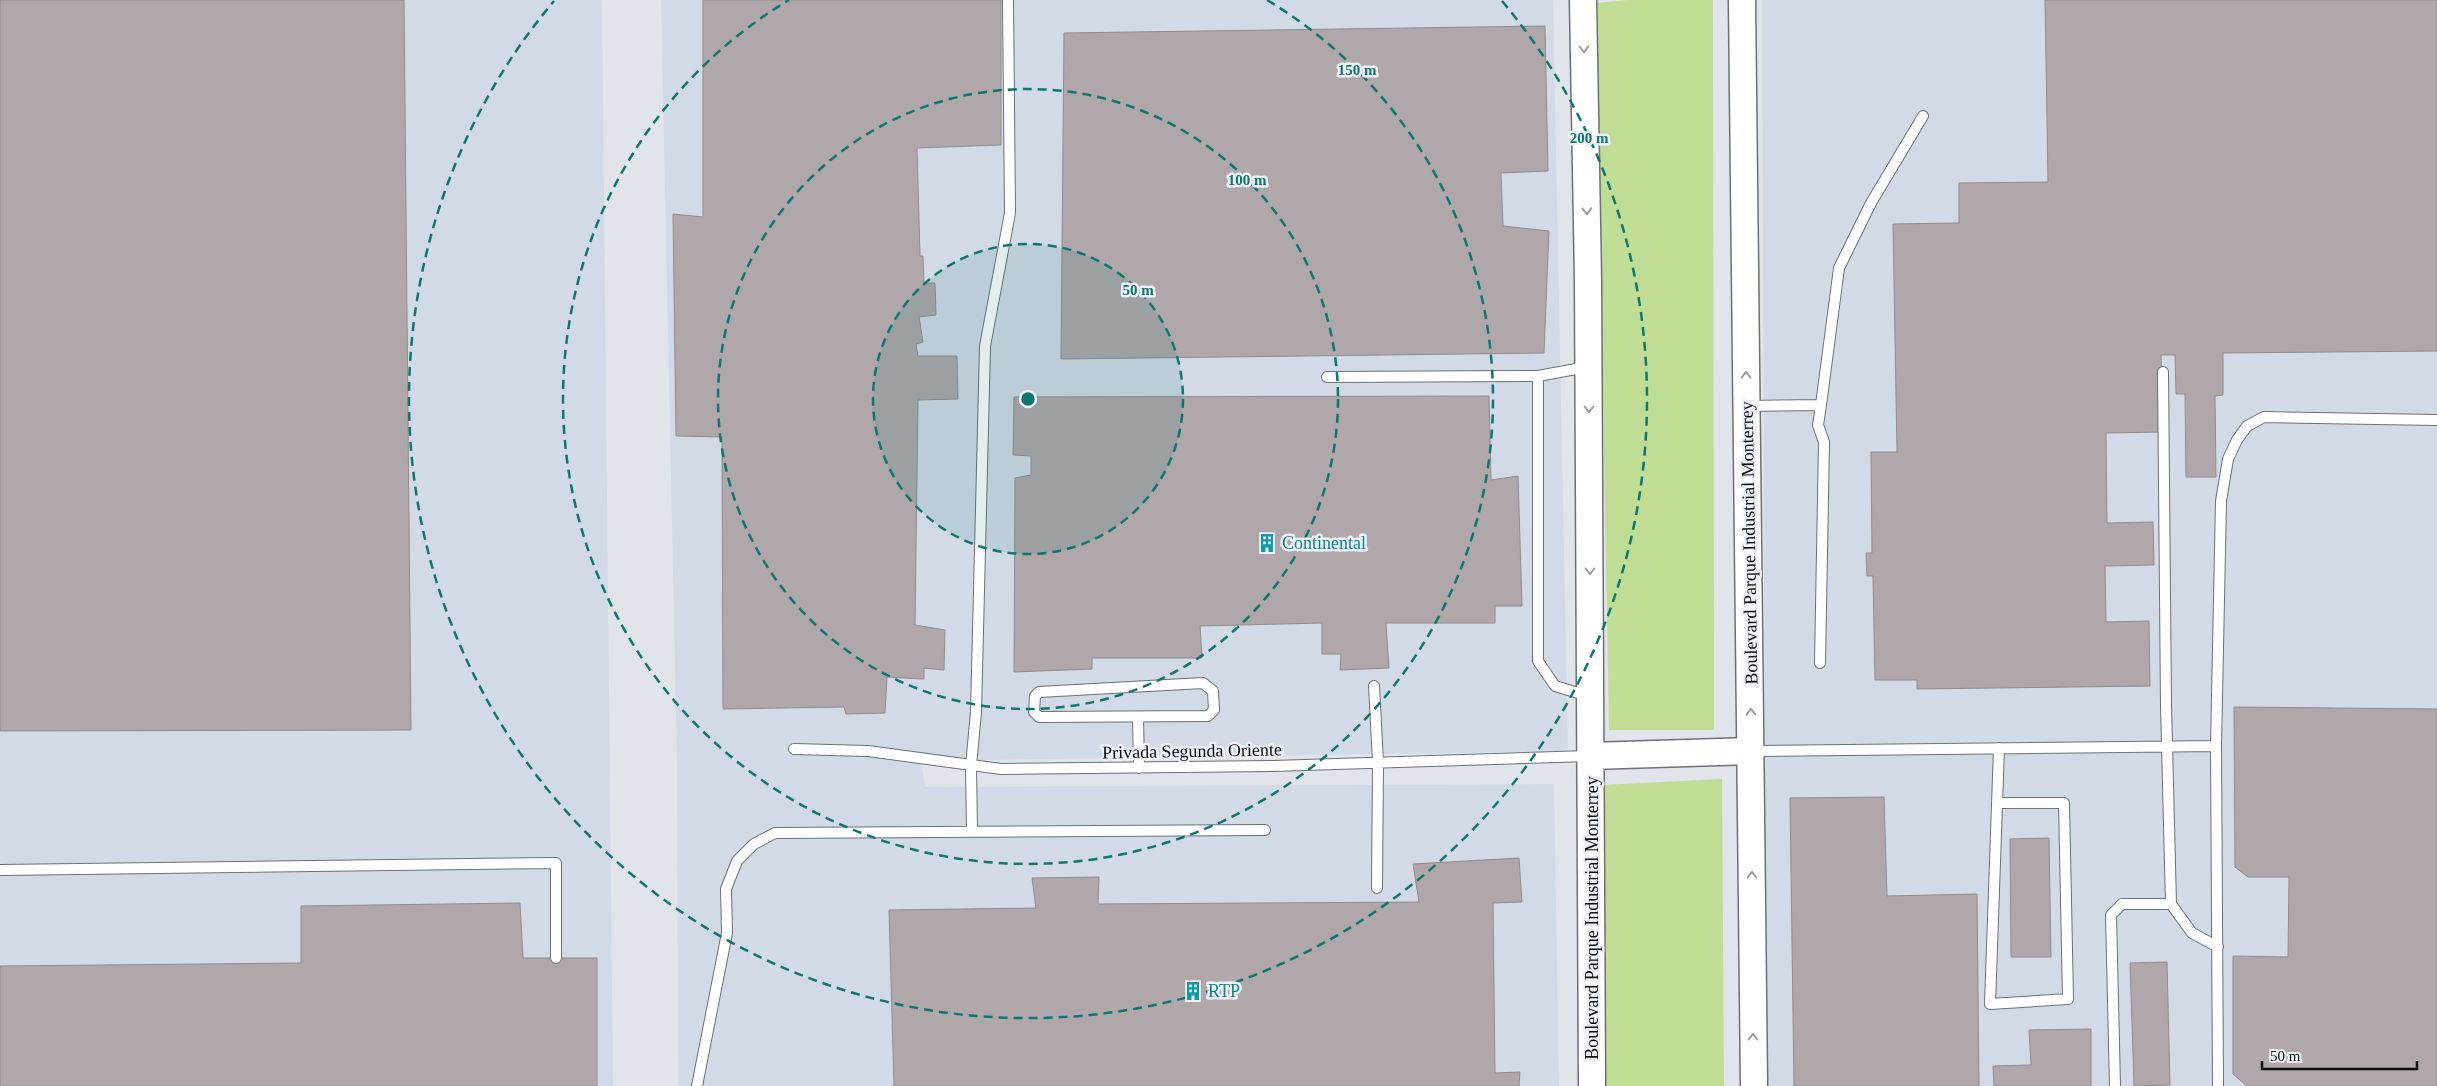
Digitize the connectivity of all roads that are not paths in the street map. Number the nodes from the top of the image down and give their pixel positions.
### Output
1 (1008, 0) edge
2 (1583, 0) edge
3 (1742, 0) edge
4 (1923, 116) dead end
5 (1588, 367) junction
6 (2164, 372) dead end
7 (1538, 376) junction
8 (1328, 378) dead end
9 (1821, 405) junction
10 (1747, 406) junction
11 (2437, 420) edge
12 (1820, 663) dead end
13 (1374, 686) dead end
14 (1591, 697) junction
15 (1138, 717) junction
16 (2168, 746) junction
17 (2216, 746) junction
18 (1999, 748) junction
19 (794, 749) dead end
20 (1751, 751) junction
21 (1591, 756) junction
22 (1378, 762) junction
23 (971, 766) junction
24 (1139, 768) junction
25 (1997, 803) junction
26 (1265, 830) dead end
27 (972, 832) junction
28 (0, 870) edge
29 (1377, 888) dead end
30 (2171, 904) junction
31 (2218, 947) junction
32 (556, 958) dead end
33 (697, 1086) edge
34 (1592, 1086) edge
35 (1754, 1086) edge
36 (2114, 1086) edge
37 (2218, 1086) edge

1 - 23 lane
2 -> 5 street, Boulevard Parque Industrial Monterrey
10 -> 3 street, Boulevard Parque Industrial Monterrey
4 - 9 lane
5 - 7 lane
5 -> 14 street, Boulevard Parque Industrial Monterrey
6 - 16 lane
7 - 8 lane
7 - 14 lane
9 - 10 lane
9 - 12 lane
20 -> 10 street, Boulevard Parque Industrial Monterrey
11 - 17 lane
13 - 22 lane
14 - 21 street, Boulevard Parque Industrial Monterrey
15 - 15 lane
15 - 24 lane
16 - 17 lane
16 - 18 lane
16 - 30 lane
17 - 31 lane
18 - 20 lane
18 - 25 lane
19 - 23 lane, Privada Segunda Oriente
20 - 21 street
35 -> 20 street, Boulevard Parque Industrial Monterrey
21 - 22 lane, Privada Segunda Oriente
21 - 34 street, Boulevard Parque Industrial Monterrey
22 - 24 lane, Privada Segunda Oriente
22 - 29 lane
23 - 24 lane, Privada Segunda Oriente
23 - 27 lane
25 - 25 lane
26 - 27 lane
27 - 33 lane
28 - 32 lane
30 - 31 lane
30 - 36 lane
31 - 37 lane

